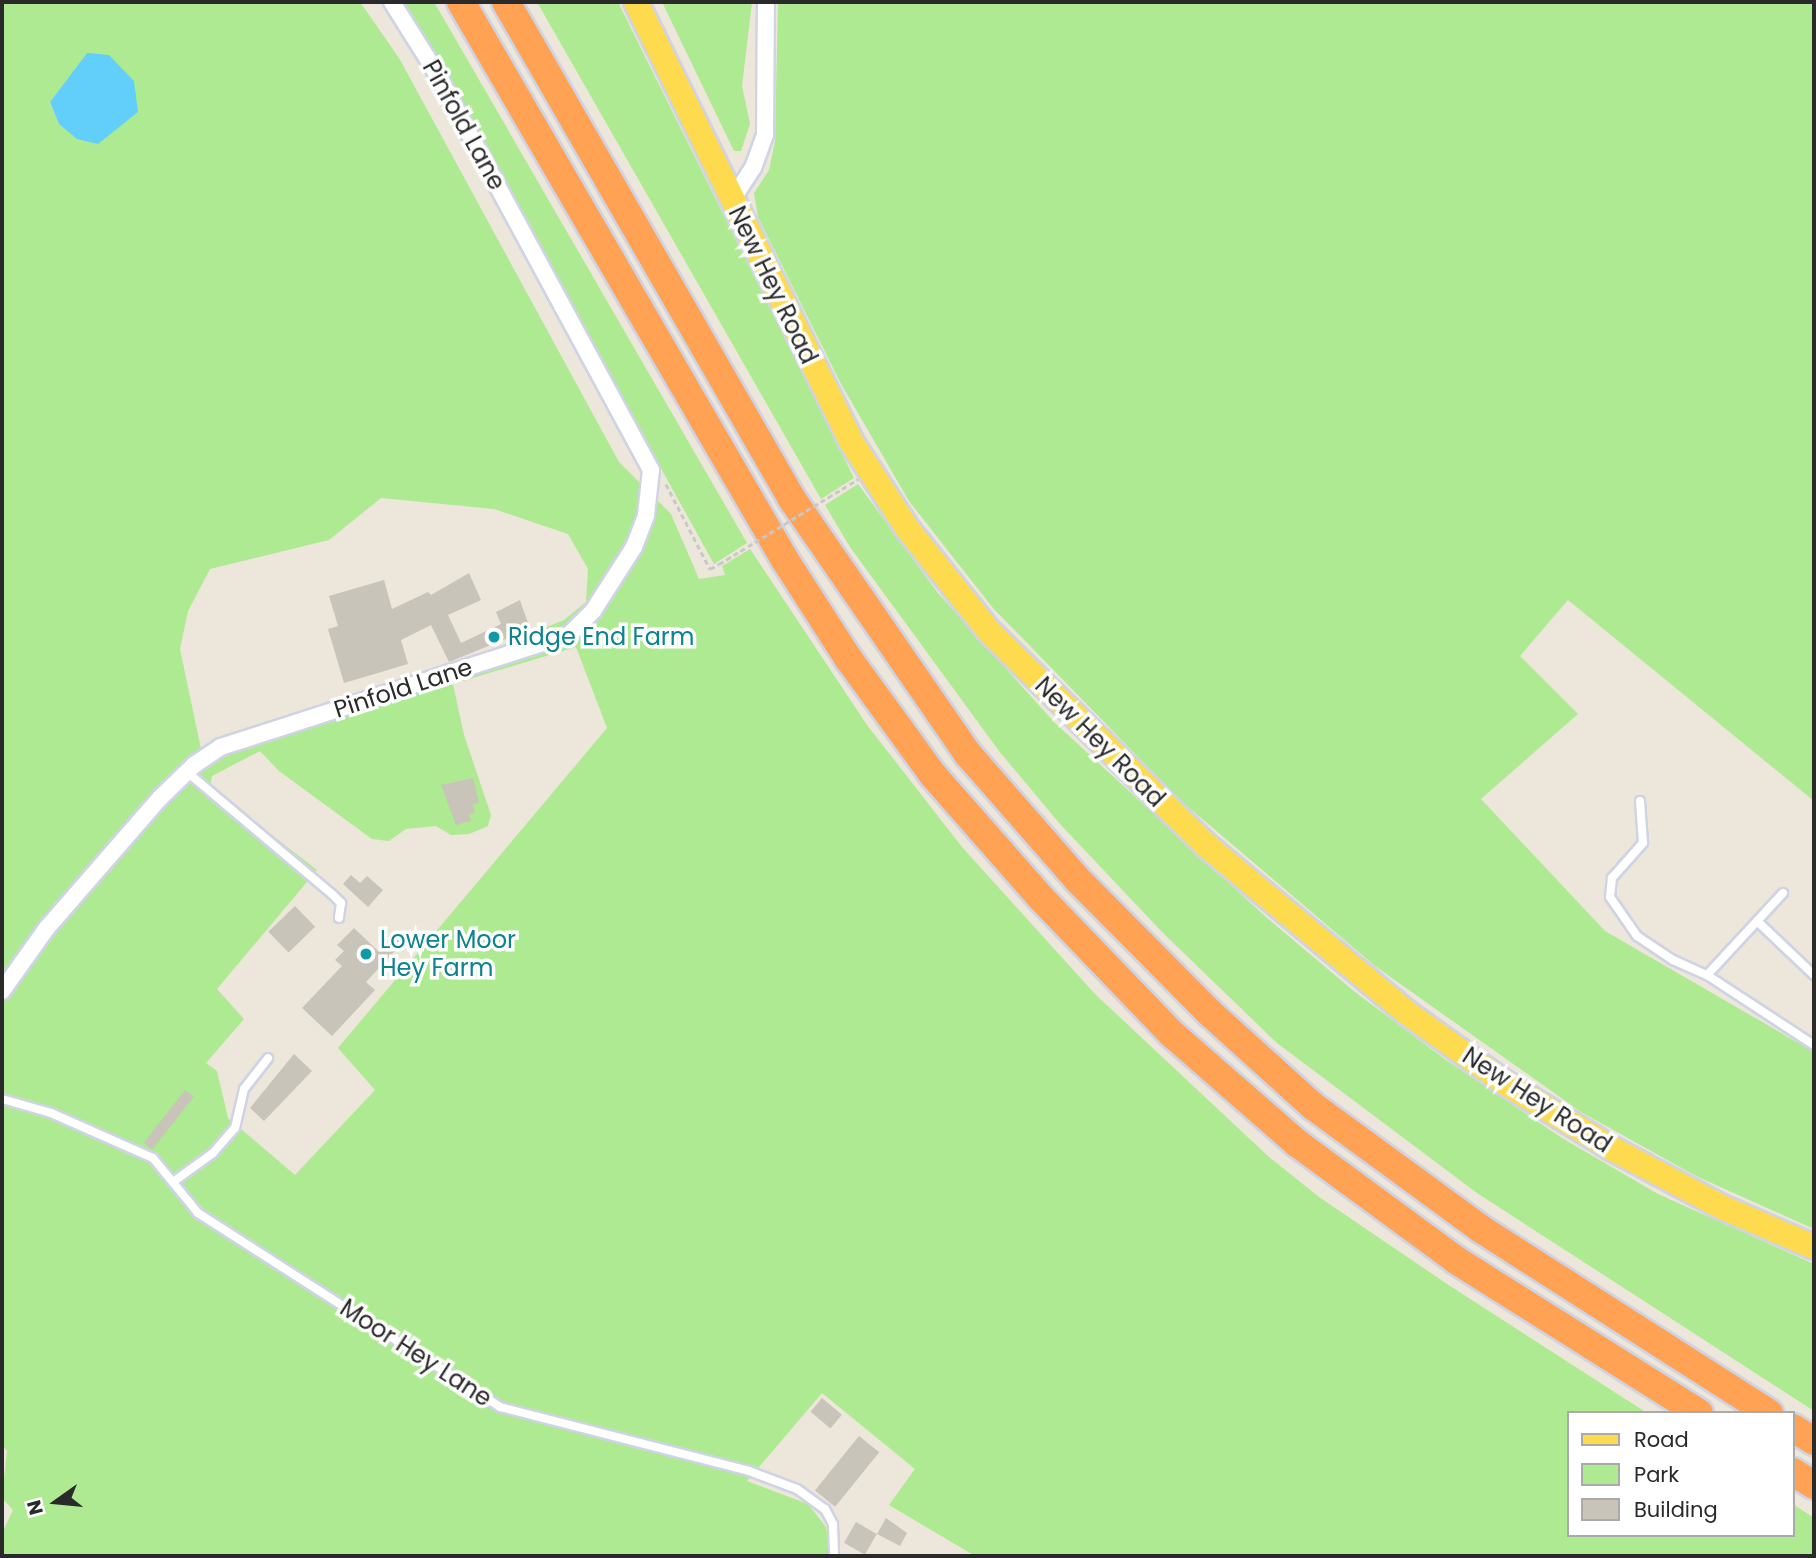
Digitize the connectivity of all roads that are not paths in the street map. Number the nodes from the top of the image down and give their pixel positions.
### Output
1 (392, 2) edge
2 (461, 2) edge
3 (506, 2) edge
4 (636, 2) edge
5 (766, 2) edge
6 (732, 200) junction
7 (187, 772) junction
8 (1640, 801) dead end
9 (1783, 892) dead end
10 (339, 918) dead end
11 (1757, 921) junction
12 (1707, 975) junction
13 (1814, 975) edge
14 (2, 991) edge
15 (1814, 1045) edge
16 (268, 1058) dead end
17 (2, 1099) edge
18 (173, 1182) junction
19 (1814, 1247) edge
20 (1696, 1411) edge
21 (1766, 1411) edge
22 (1795, 1429) edge
23 (1814, 1441) edge
24 (1795, 1473) edge
25 (1814, 1485) edge
26 (834, 1556) edge

1 - 7 street, Pinfold Lane
2 - 20 highway
3 - 21 highway
4 - 6 main road, New Hey Road
5 - 6 street
6 - 19 main road, New Hey Road
7 - 10 lane
7 - 14 street, Pinfold Lane
8 - 12 lane
9 - 11 lane
11 - 12 lane
11 - 13 lane
12 - 15 lane
16 - 18 lane
17 - 18 lane, Moor Hey Lane
18 - 26 lane, Moor Hey Lane
22 - 23 highway
24 - 25 highway

